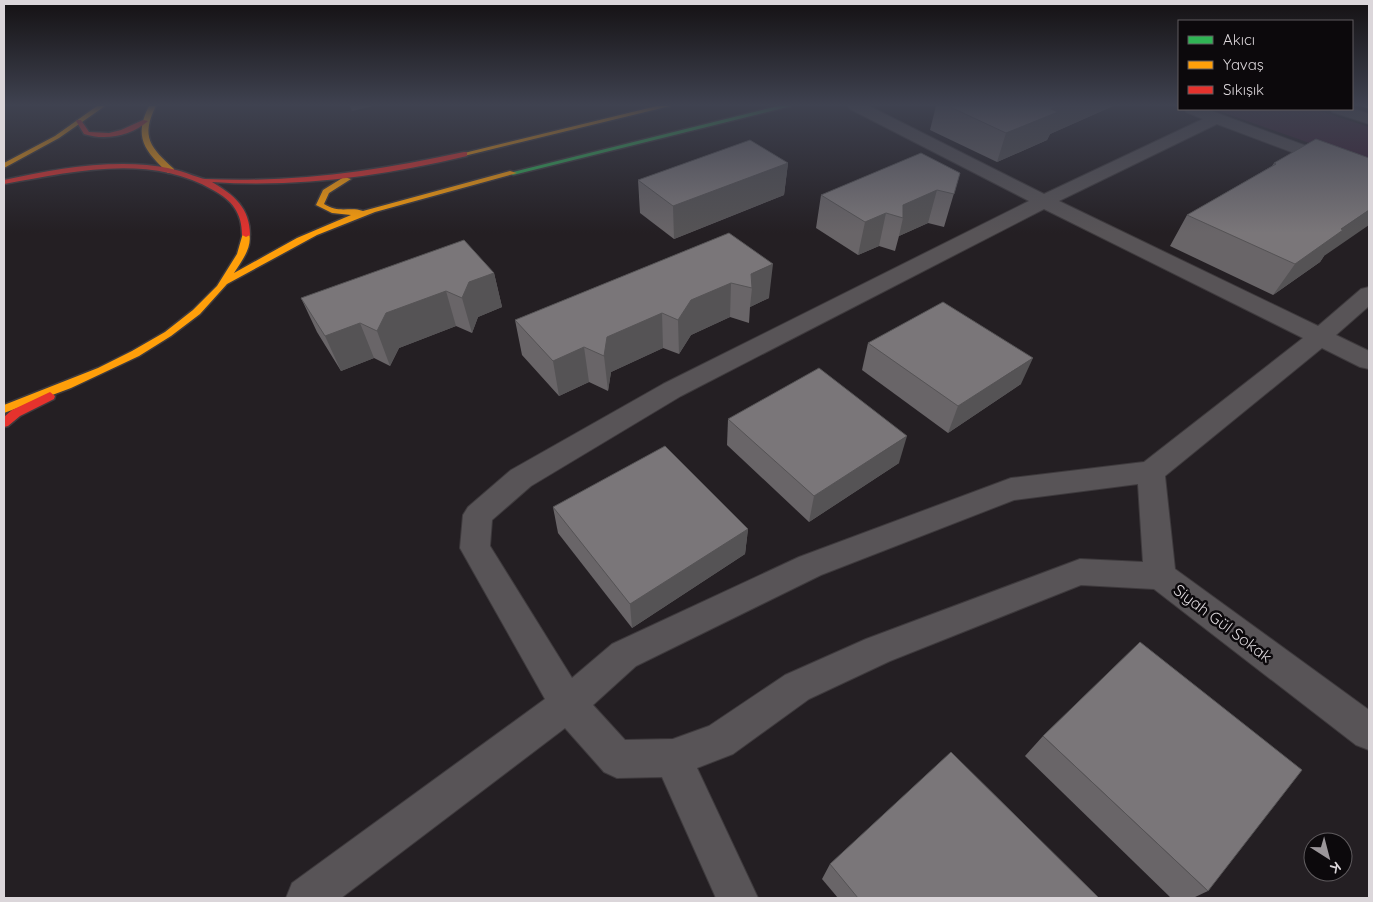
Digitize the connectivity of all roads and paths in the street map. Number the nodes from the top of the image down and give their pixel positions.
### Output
1 (36, 148) edge
2 (149, 148) edge
3 (489, 148) edge
4 (617, 148) edge
5 (938, 148) edge
6 (1142, 148) edge
7 (1299, 148) edge
8 (4, 166) edge
9 (171, 172) junction
10 (1369, 174) edge
11 (347, 179) junction
12 (202, 180) junction
13 (4, 182) edge
14 (1044, 202) junction
15 (373, 210) junction
16 (223, 283) junction
17 (1369, 294) edge
18 (1321, 336) junction
19 (1369, 361) edge
20 (73, 384) junction
21 (4, 408) edge
22 (4, 423) edge
23 (1151, 472) junction
24 (1160, 576) junction
25 (568, 704) junction
26 (1369, 732) edge
27 (672, 758) junction
28 (306, 898) edge
29 (737, 898) edge

1 - 8 main road
2 - 9 main road
3 - 11 main road
4 - 15 main road
5 - 14 street
6 - 14 street
7 - 10 street
9 - 12 main road
9 - 13 main road
11 - 12 main road
11 - 15 main road
12 - 16 main road
14 - 18 street
14 - 25 street
15 - 16 main road
16 - 20 main road
17 - 18 street
18 - 19 street
18 - 23 street
20 - 21 main road
20 - 22 main road
23 - 24 street, Siyah Gül Sokak
23 - 25 street
24 - 26 street, Siyah Gül Sokak
24 - 27 street
25 - 27 street
25 - 28 street
27 - 29 street

